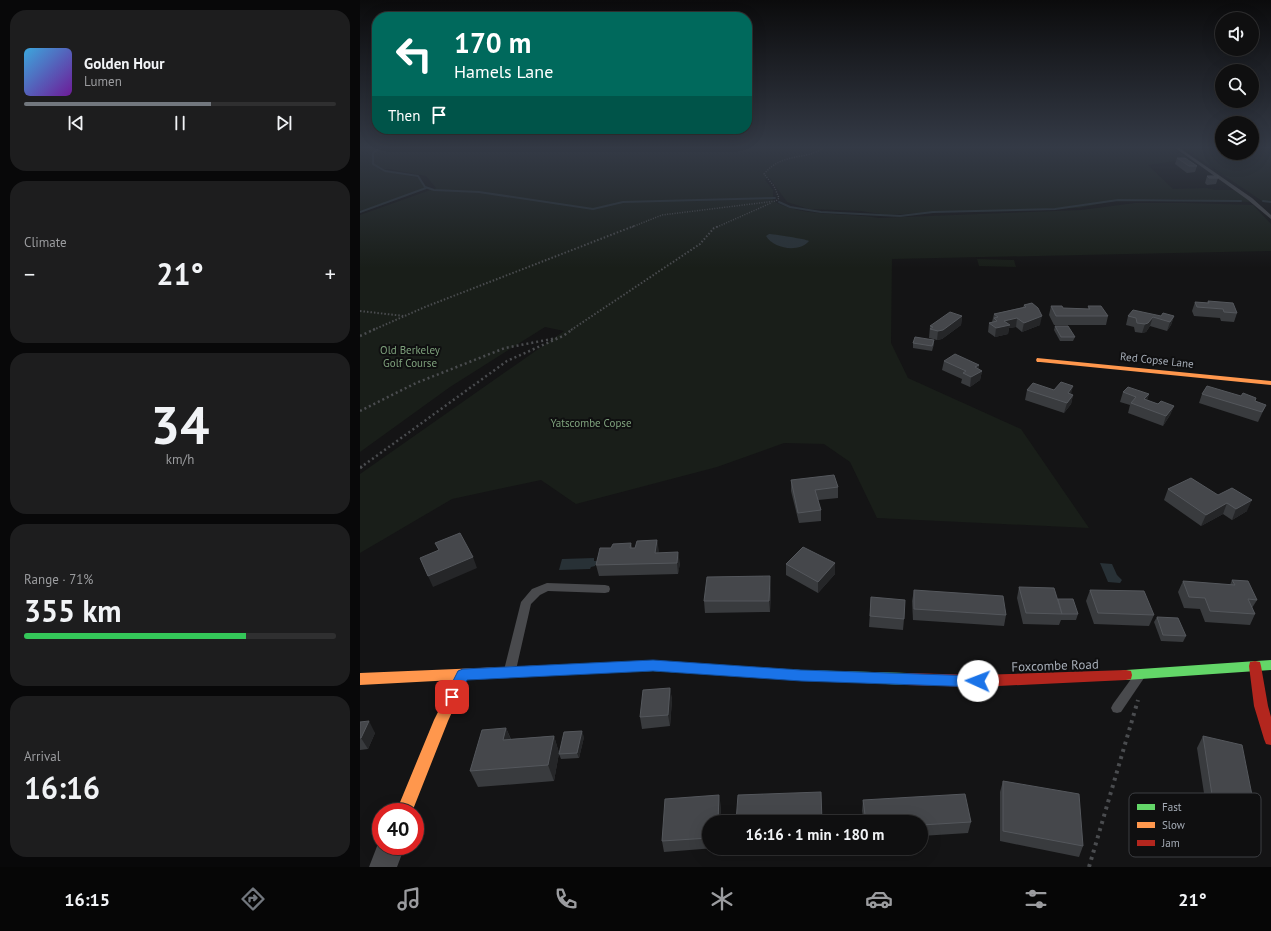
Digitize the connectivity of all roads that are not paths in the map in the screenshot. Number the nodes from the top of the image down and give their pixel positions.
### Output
1 (1234, 187) edge
2 (1271, 218) edge
3 (1040, 360) dead end
4 (1271, 383) edge
5 (605, 589) dead end
6 (1271, 665) edge
7 (1255, 666) junction
8 (510, 672) junction
9 (463, 674) junction
10 (1140, 674) junction
11 (360, 679) edge
12 (1117, 708) dead end
13 (1271, 739) edge
14 (408, 803) edge
15 (388, 855) edge
16 (383, 867) edge

1 - 2 lane
3 - 4 street, Red Copse Lane
5 - 8 lane
6 - 7 street, Foxcombe Road
7 - 10 street, Foxcombe Road
7 - 13 street
8 - 9 street, Foxcombe Road
8 - 10 street, Foxcombe Road
9 - 11 street, Foxcombe Road
9 - 14 street
10 - 12 lane
15 - 16 street

